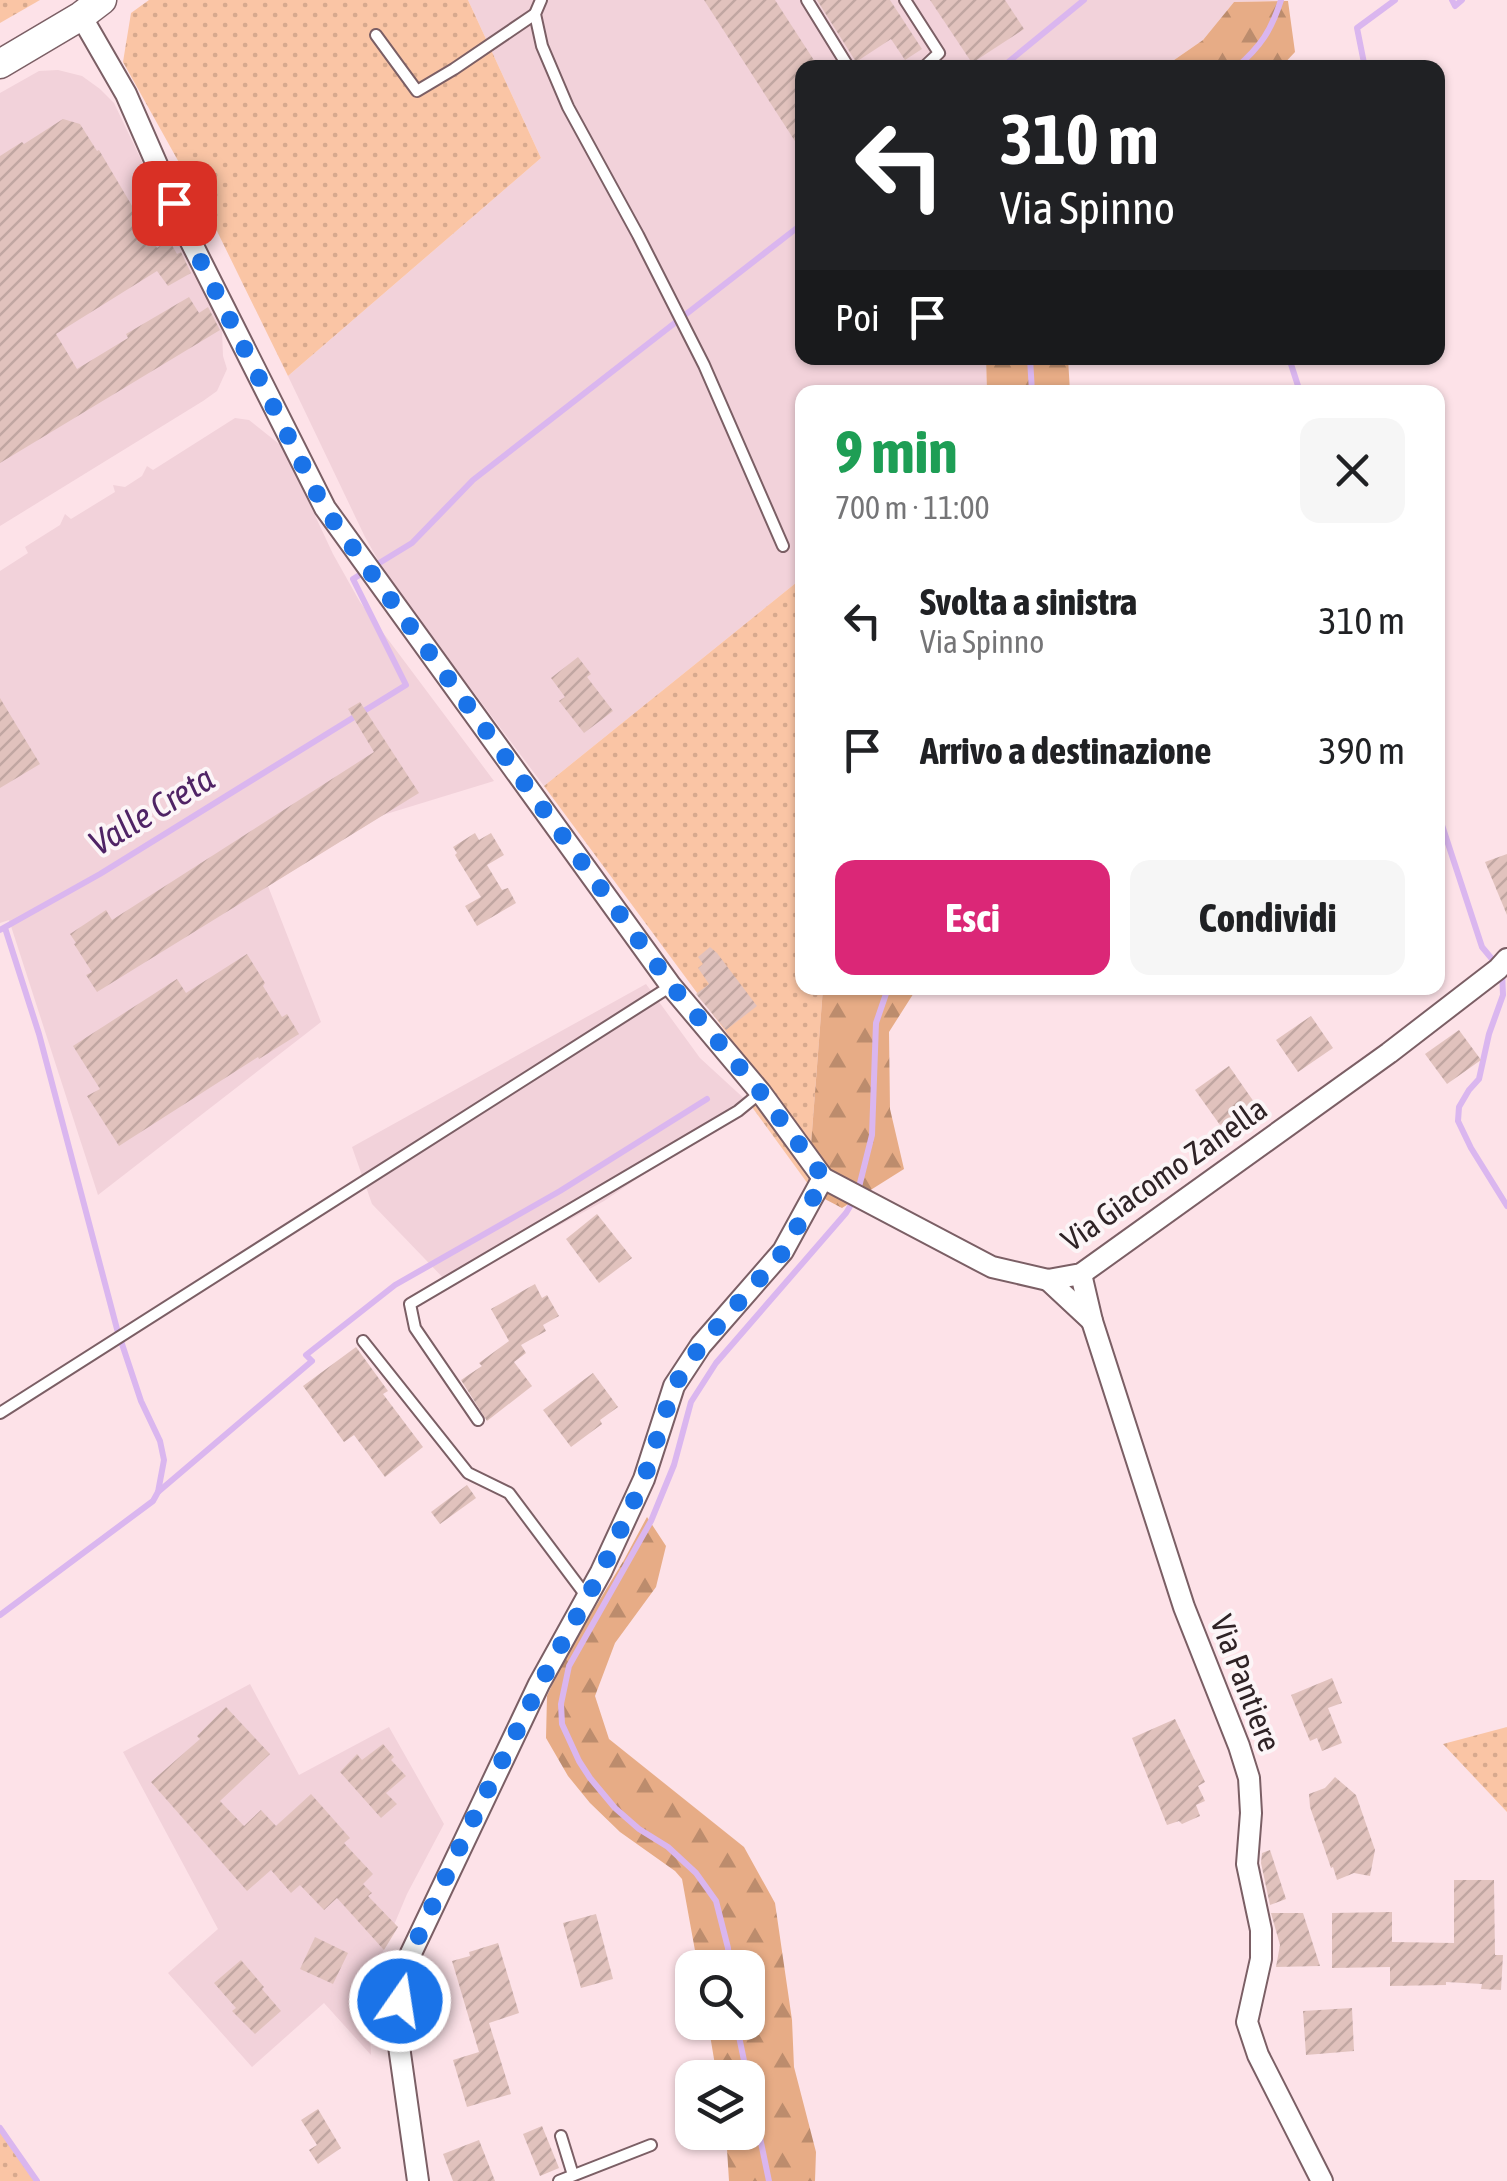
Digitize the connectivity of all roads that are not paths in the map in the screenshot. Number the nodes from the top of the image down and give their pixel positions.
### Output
1 (540, 0) edge
2 (807, 0) edge
3 (905, 0) edge
4 (91, 8) edge
5 (535, 14) junction
6 (376, 35) dead end
7 (843, 60) edge
8 (932, 60) edge
9 (0, 64) edge
10 (783, 546) dead end
11 (1504, 968) edge
12 (672, 986) junction
13 (761, 1093) junction
14 (824, 1178) junction
15 (1081, 1274) junction
16 (1048, 1280) junction
17 (1092, 1321) junction
18 (363, 1341) dead end
19 (0, 1413) edge
20 (478, 1420) dead end
21 (588, 1598) junction
22 (561, 2136) dead end
23 (651, 2145) dead end
24 (573, 2175) junction
25 (418, 2181) edge
26 (559, 2181) edge
27 (1322, 2181) edge

1 - 5 lane
2 - 7 lane
3 - 8 lane
4 - 9 main road
4 - 12 street
5 - 6 lane
5 - 10 lane
11 - 15 street, Via Giacomo Zanella
12 - 13 street
12 - 19 lane
13 - 14 street
13 - 20 lane
14 - 16 street, Via Giacomo Zanella
14 - 21 street
15 - 16 street, Via Giacomo Zanella
15 - 17 street, Via Pantiere
16 - 17 street, Via Pantiere
17 - 27 street, Via Pantiere
18 - 21 lane
21 - 25 street
22 - 24 lane
23 - 24 lane
24 - 26 lane

